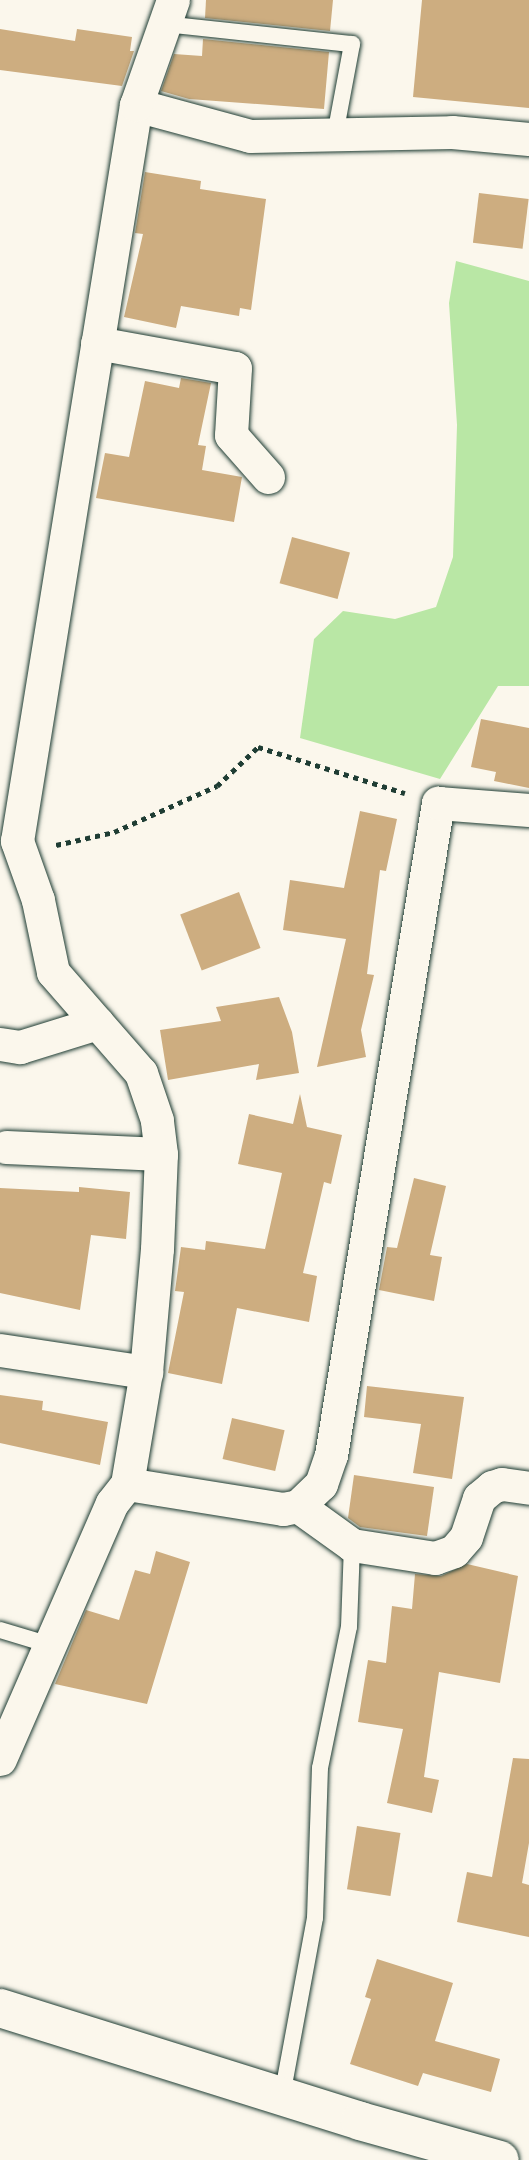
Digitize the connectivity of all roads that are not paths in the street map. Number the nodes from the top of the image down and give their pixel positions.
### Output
1 (166, 7) edge
2 (136, 105) junction
3 (335, 135) junction
4 (529, 139) edge
5 (97, 342) junction
6 (268, 477) dead end
7 (529, 810) edge
8 (97, 1023) junction
9 (0, 1044) edge
10 (6, 1147) dead end
11 (161, 1154) junction
12 (0, 1350) edge
13 (146, 1373) junction
14 (127, 1485) junction
15 (529, 1488) edge
16 (298, 1507) junction
17 (352, 1545) junction
18 (0, 1630) edge
19 (50, 1645) junction
20 (0, 1759) edge
21 (0, 2008) edge
22 (282, 2098) junction
23 (500, 2160) edge

1 - 2 street
1 - 3 lane
2 - 3 street
2 - 5 street
3 - 4 street
5 - 6 street
5 - 8 street
7 - 16 street
8 - 9 street
8 - 11 street
10 - 11 street
11 - 13 street
12 - 13 street
13 - 14 street
14 - 16 street
14 - 19 street
15 - 17 street
16 - 17 street
17 - 22 lane
18 - 19 lane
19 - 20 street
21 - 22 street
22 - 23 street

